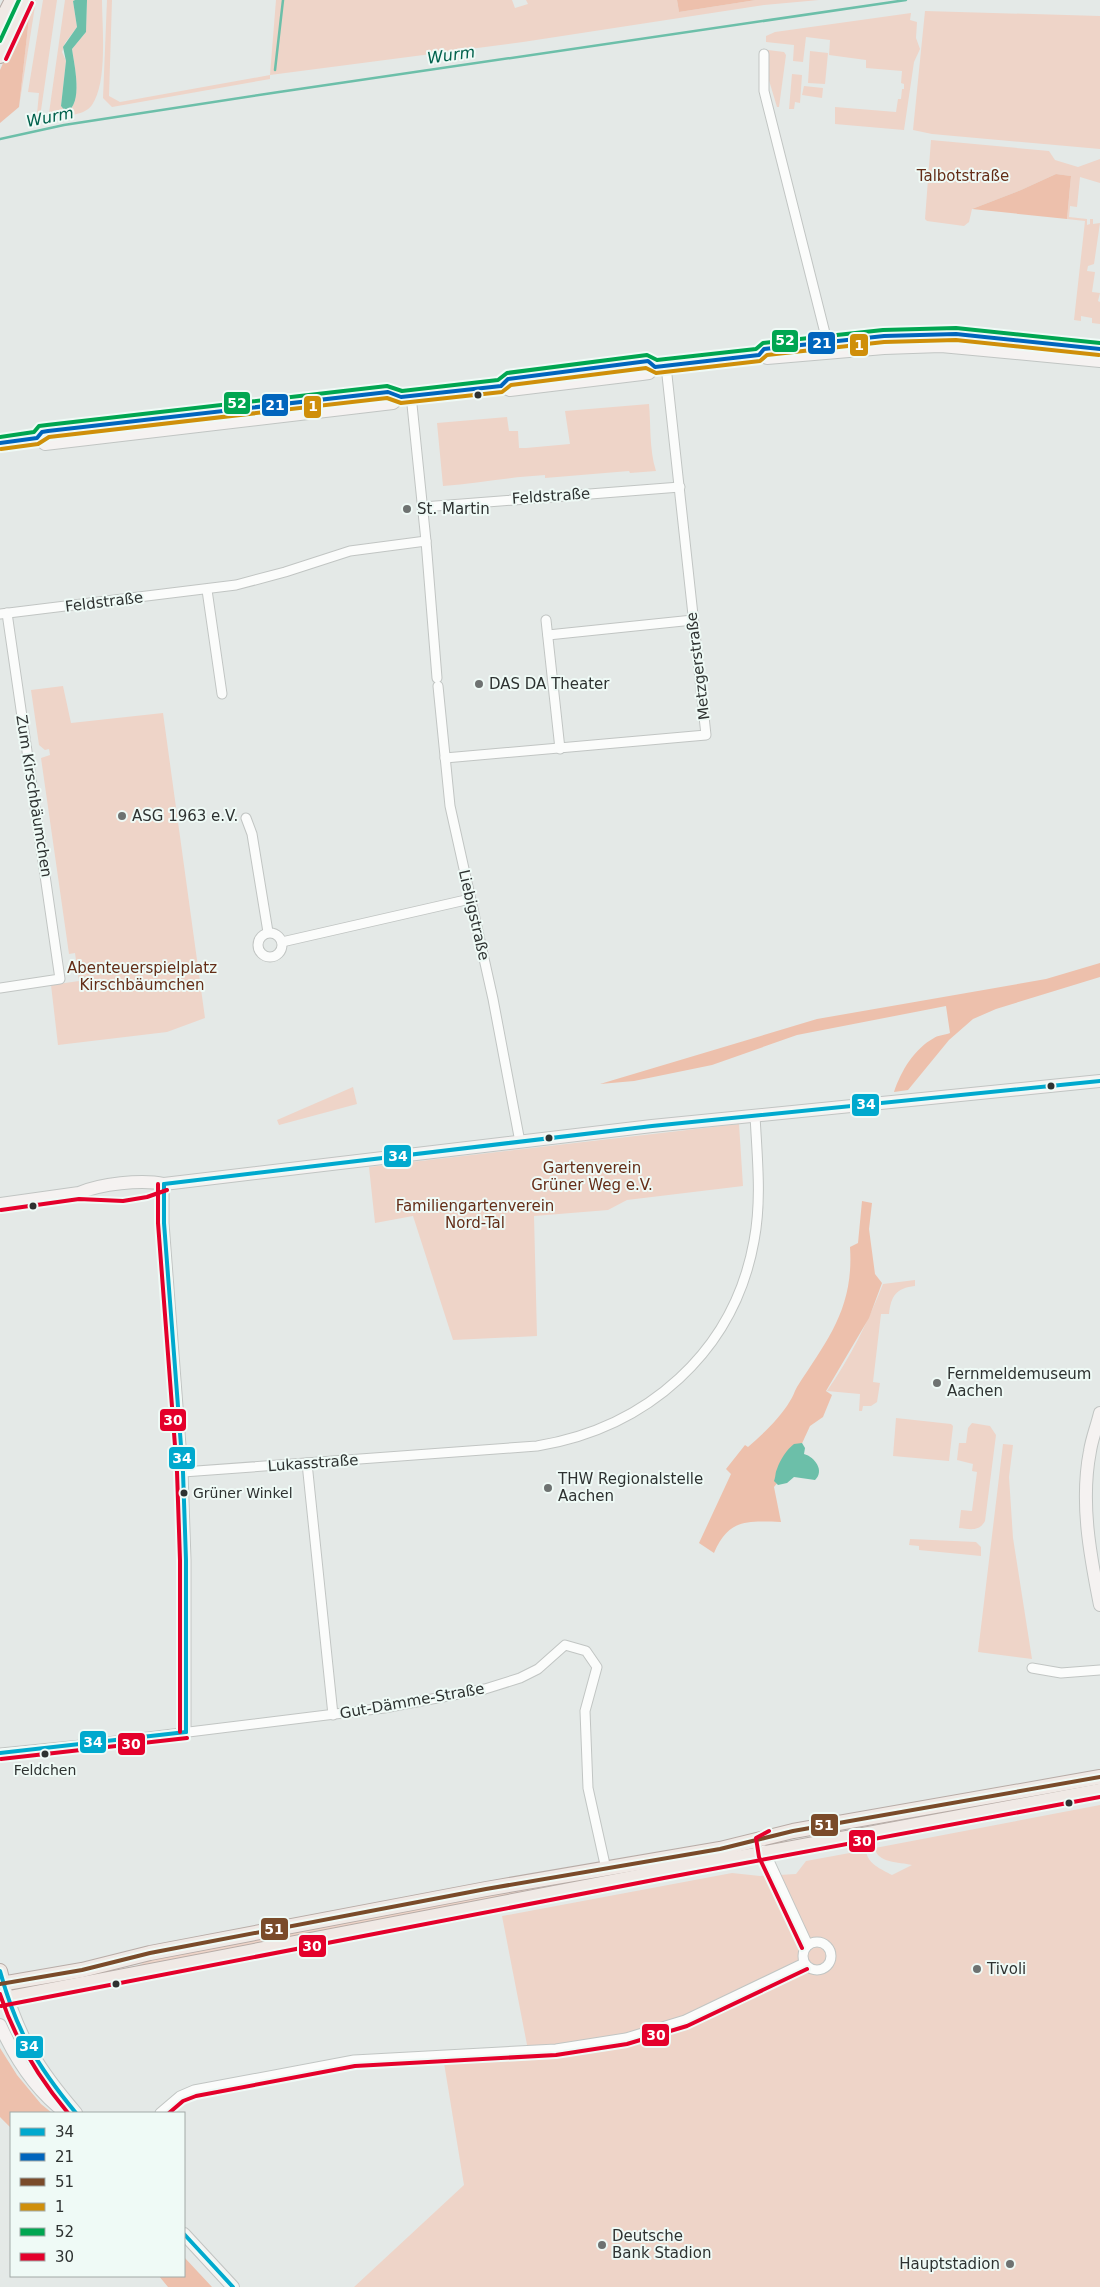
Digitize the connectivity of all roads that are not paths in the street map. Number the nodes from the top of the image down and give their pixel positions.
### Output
1 (12, 0) edge
2 (26, 0) edge
3 (0, 24) edge
4 (764, 54) dead end
5 (0, 56) edge
6 (828, 347) junction
7 (1100, 349) edge
8 (1064, 351) junction
9 (1100, 361) edge
10 (661, 366) junction
11 (406, 396) junction
12 (0, 442) edge
13 (680, 487) junction
14 (422, 507) junction
15 (426, 541) junction
16 (207, 590) junction
17 (3, 613) edge
18 (546, 620) dead end
19 (692, 620) junction
20 (548, 635) junction
21 (222, 694) dead end
22 (560, 749) junction
23 (445, 758) junction
24 (246, 818) dead end
25 (470, 899) junction
26 (268, 932) junction
27 (282, 942) junction
28 (0, 988) edge
29 (1100, 1081) edge
30 (755, 1115) junction
31 (520, 1142) junction
32 (164, 1184) junction
33 (0, 1204) edge
34 (1100, 1413) edge
35 (307, 1463) junction
36 (183, 1472) junction
37 (1100, 1605) edge
38 (1032, 1668) dead end
39 (1100, 1670) edge
40 (333, 1715) junction
41 (186, 1732) junction
42 (0, 1753) edge
43 (1100, 1777) edge
44 (1100, 1791) edge
45 (762, 1840) junction
46 (765, 1854) junction
47 (606, 1869) junction
48 (808, 1945) junction
49 (804, 1962) junction
50 (1, 1979) edge
51 (4, 2000) edge
52 (0, 2025) edge
53 (65, 2112) edge
54 (75, 2112) edge
55 (161, 2112) edge
56 (185, 2235) edge
57 (233, 2287) edge

1 - 3 main road
2 - 5 main road
4 - 6 street
6 - 8 main road
6 - 10 main road
7 - 8 main road
8 - 9 main road
10 - 11 main road
10 - 13 street, Metzgerstraße
11 - 12 main road
11 - 14 street, Liebigstraße
13 - 14 street, Feldstraße
13 - 19 street, Metzgerstraße
14 - 15 street, Liebigstraße
15 - 16 street, Feldstraße
15 - 23 street, Liebigstraße
16 - 17 street, Feldstraße
16 - 21 street
17 - 28 street, Zum Kirschbäumchen
18 - 20 street
19 - 20 street
19 - 22 street, Metzgerstraße
20 - 22 street
22 - 23 street, Metzgerstraße
23 - 25 street, Liebigstraße
24 - 26 street
25 - 27 street
25 - 31 street, Liebigstraße
26 - 27 street
26 - 27 street
29 - 30 main road
30 - 31 main road
30 - 35 street, Lukasstraße
31 - 32 main road
32 - 33 main road
32 - 36 street
34 - 37 main road
35 - 36 street, Lukasstraße
35 - 40 street
36 - 41 street
38 - 39 street
40 - 41 street, Gut-Dämme-Straße
40 - 47 street, Gut-Dämme-Straße
41 - 42 street, Gut-Dämme-Straße
43 - 45 main road
44 - 46 main road
45 - 46 street
45 - 47 main road
46 - 48 street
46 - 51 main road
47 - 50 main road
48 - 49 street
48 - 49 street
49 - 55 street
50 - 51 main road
51 - 54 main road
52 - 53 main road
56 - 57 main road

